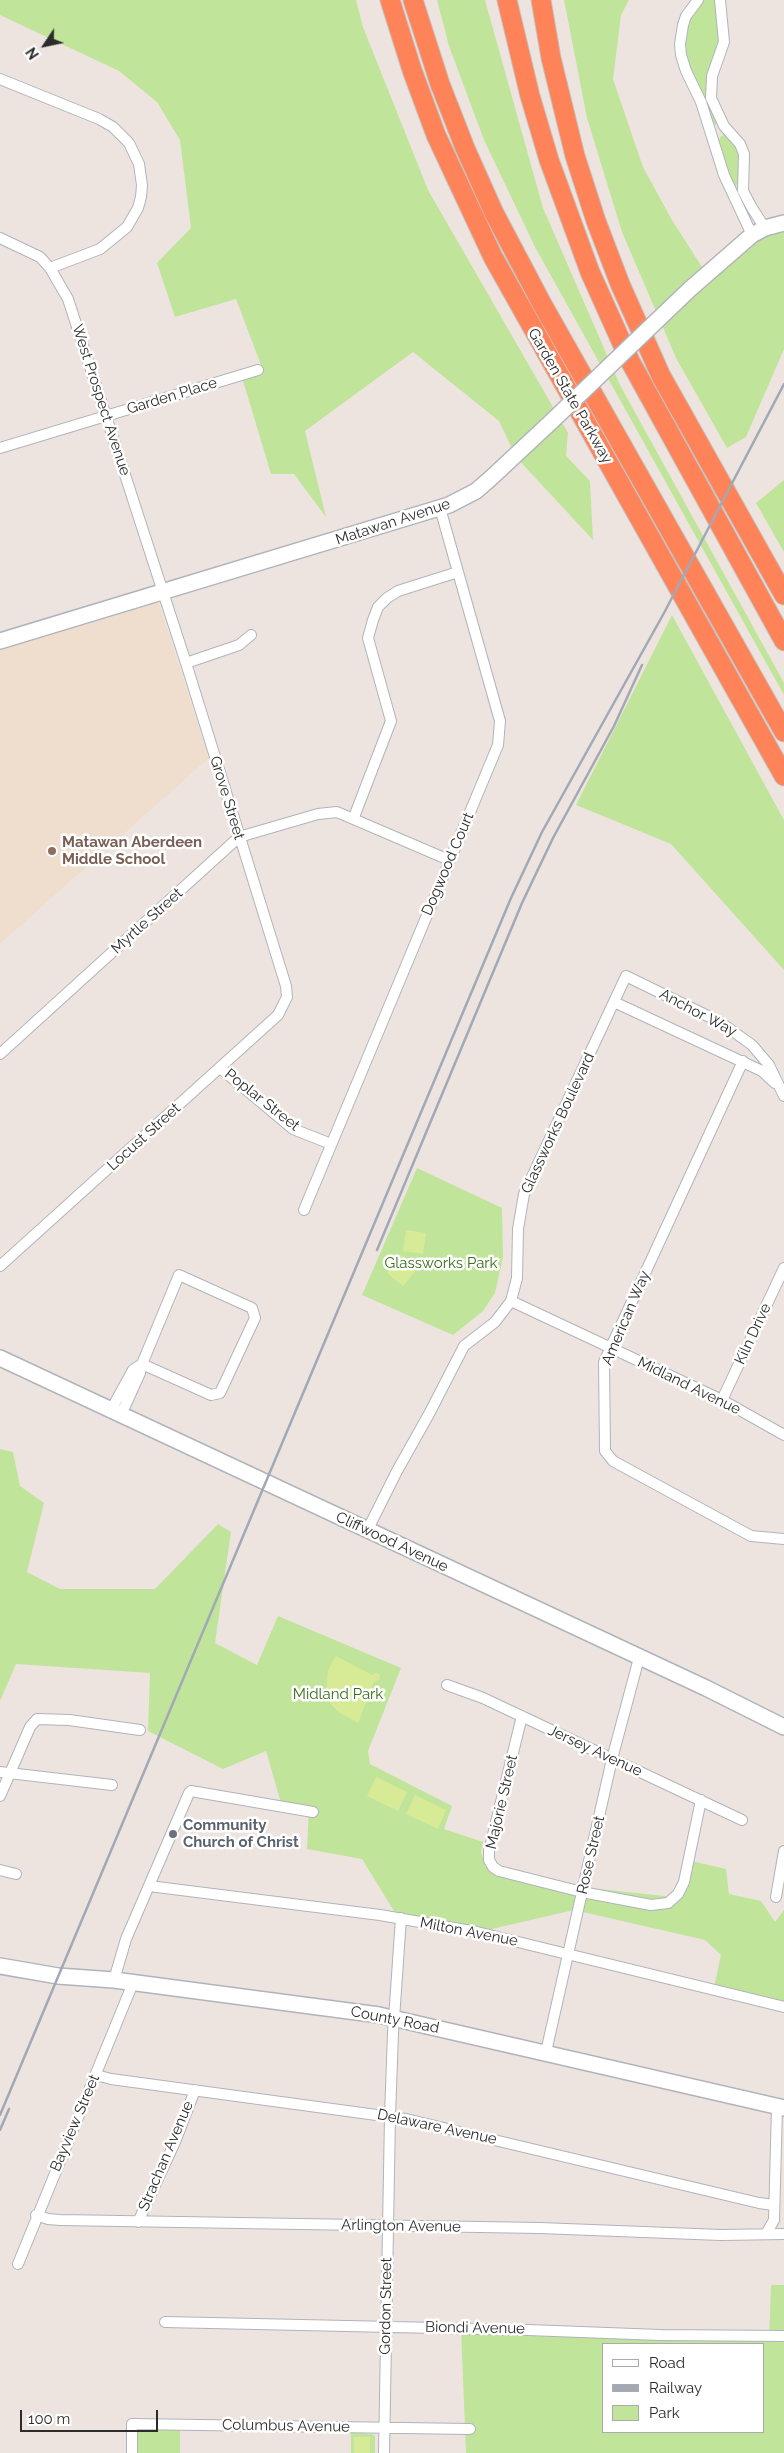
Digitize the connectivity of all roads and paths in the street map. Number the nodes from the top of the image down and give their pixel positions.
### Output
1 (390, 0) edge
2 (413, 0) edge
3 (507, 0) edge
4 (541, 0) edge
5 (698, 0) edge
6 (720, 0) edge
7 (0, 79) edge
8 (724, 126) junction
9 (712, 134) junction
10 (743, 190) junction
11 (733, 195) junction
12 (784, 223) edge
13 (758, 232) junction
14 (0, 238) edge
15 (50, 268) junction
16 (258, 370) dead end
17 (106, 416) junction
18 (0, 448) edge
19 (440, 508) junction
20 (458, 572) junction
21 (163, 592) junction
22 (784, 594) edge
23 (251, 635) dead end
24 (0, 641) edge
25 (784, 641) edge
26 (186, 663) junction
27 (784, 732) edge
28 (784, 776) edge
29 (354, 817) junction
30 (239, 838) junction
31 (449, 860) junction
32 (626, 976) joint
33 (614, 1002) junction
34 (284, 1005) joint
35 (0, 1054) edge
36 (743, 1062) junction
37 (220, 1068) junction
38 (777, 1085) junction
39 (784, 1096) edge
40 (331, 1144) junction
41 (304, 1210) dead end
42 (0, 1266) edge
43 (784, 1268) edge
44 (511, 1300) junction
45 (611, 1348) junction
46 (0, 1358) edge
47 (142, 1364) junction
48 (722, 1400) junction
49 (116, 1412) junction
50 (784, 1435) edge
51 (367, 1531) junction
52 (784, 1539) edge
53 (639, 1658) junction
54 (447, 1685) dead end
55 (522, 1716) junction
56 (784, 1727) edge
57 (140, 1730) dead end
58 (612, 1759) junction
59 (5, 1772) edge
60 (112, 1785) dead end
61 (0, 1796) edge
62 (701, 1800) junction
63 (313, 1812) dead end
64 (742, 1820) dead end
65 (784, 1850) edge
66 (784, 1855) edge
67 (0, 1870) edge
68 (16, 1874) dead end
69 (149, 1886) junction
70 (582, 1892) junction
71 (776, 1897) dead end
72 (401, 1918) junction
73 (568, 1954) junction
74 (0, 1966) edge
75 (114, 1980) junction
76 (133, 1983) junction
77 (784, 2007) edge
78 (394, 2018) junction
79 (546, 2052) junction
80 (96, 2075) junction
81 (194, 2090) junction
82 (780, 2108) edge
83 (390, 2116) junction
84 (774, 2204) junction
85 (36, 2215) junction
86 (138, 2222) junction
87 (388, 2226) junction
88 (766, 2234) junction
89 (784, 2234) edge
90 (18, 2264) dead end
91 (165, 2322) dead end
92 (386, 2326) junction
93 (784, 2336) edge
94 (384, 2428) junction
95 (470, 2428) dead end
96 (132, 2453) edge
97 (384, 2453) edge

1 - 28 highway, Garden State Parkway
2 - 27 highway, Garden State Parkway
3 - 25 highway
4 - 22 highway
5 - 9 street
6 - 8 street
7 - 15 street
8 - 9 street
8 - 10 street
9 - 11 street
10 - 11 street
10 - 13 street
11 - 13 street
12 - 13 street, Matawan Avenue
13 - 19 street, Matawan Avenue, bridge
14 - 15 street, West Prospect Avenue
15 - 17 street, West Prospect Avenue
16 - 17 street, Garden Place
17 - 18 street, Garden Place
17 - 21 street, West Prospect Avenue
19 - 20 street, Dogwood Court
19 - 21 street, Matawan Avenue
20 - 29 street
20 - 31 street, Dogwood Court
21 - 24 street, Matawan Avenue
21 - 26 street, Grove Street
23 - 26 street
26 - 30 street, Grove Street
29 - 30 street, Myrtle Street
29 - 31 street, Myrtle Street
30 - 34 street, Grove Street
30 - 35 street, Myrtle Street
31 - 40 street, Dogwood Court
32 - 33 street, Glassworks Boulevard
32 - 38 street, Anchor Way
33 - 36 street, Anchor Way
33 - 44 street, Glassworks Boulevard
34 - 37 street, Locust Street
36 - 38 street, Anchor Way
36 - 45 street, American Way
37 - 40 street, Poplar Street
37 - 42 street, Locust Street
38 - 39 street, Anchor Way
40 - 41 street, Dogwood Court
43 - 48 street, Kiln Drive
44 - 45 street, Midland Avenue
44 - 51 street, Glassworks Boulevard
45 - 48 street, Midland Avenue
45 - 52 street, American Way
46 - 49 street, Cliffwood Avenue
47 - 47 street
47 - 49 street
48 - 50 street, Midland Avenue
49 - 51 street, Cliffwood Avenue
51 - 53 street, Cliffwood Avenue
53 - 56 street, Cliffwood Avenue
53 - 58 street, Rose Street
54 - 55 street, Jersey Avenue
55 - 58 street, Jersey Avenue
55 - 70 street, Majorie Street
57 - 59 street
58 - 62 street, Jersey Avenue
58 - 70 street, Rose Street
59 - 60 street
59 - 61 street
62 - 64 street, Jersey Avenue
62 - 70 street
63 - 69 street
65 - 66 street
66 - 71 street
67 - 68 street
69 - 72 street, Milton Avenue
69 - 75 street
70 - 73 street, Rose Street
72 - 73 street, Milton Avenue
72 - 78 street, Gordon Street
73 - 77 street, Milton Avenue
73 - 79 street, Rose Street
74 - 75 street, County Road
75 - 76 street, County Road
76 - 78 street, County Road
76 - 80 street, Bayview Street
78 - 79 street, County Road
78 - 83 street, Gordon Street
79 - 82 street, County Road
80 - 81 street, Delaware Avenue
80 - 85 street, Bayview Street
81 - 83 street, Delaware Avenue
81 - 86 street, Strachan Avenue
82 - 84 street
83 - 84 street, Delaware Avenue
83 - 87 street, Gordon Street
84 - 88 street
85 - 86 street, Arlington Avenue
85 - 90 street, Bayview Street
86 - 87 street, Arlington Avenue
87 - 88 street, Arlington Avenue
87 - 92 street, Gordon Street
88 - 89 street
91 - 92 street, Biondi Avenue
92 - 93 street, Biondi Avenue
92 - 94 street, Gordon Street
94 - 95 street, Columbus Avenue
94 - 96 street, Columbus Avenue
94 - 97 street, Gordon Street

